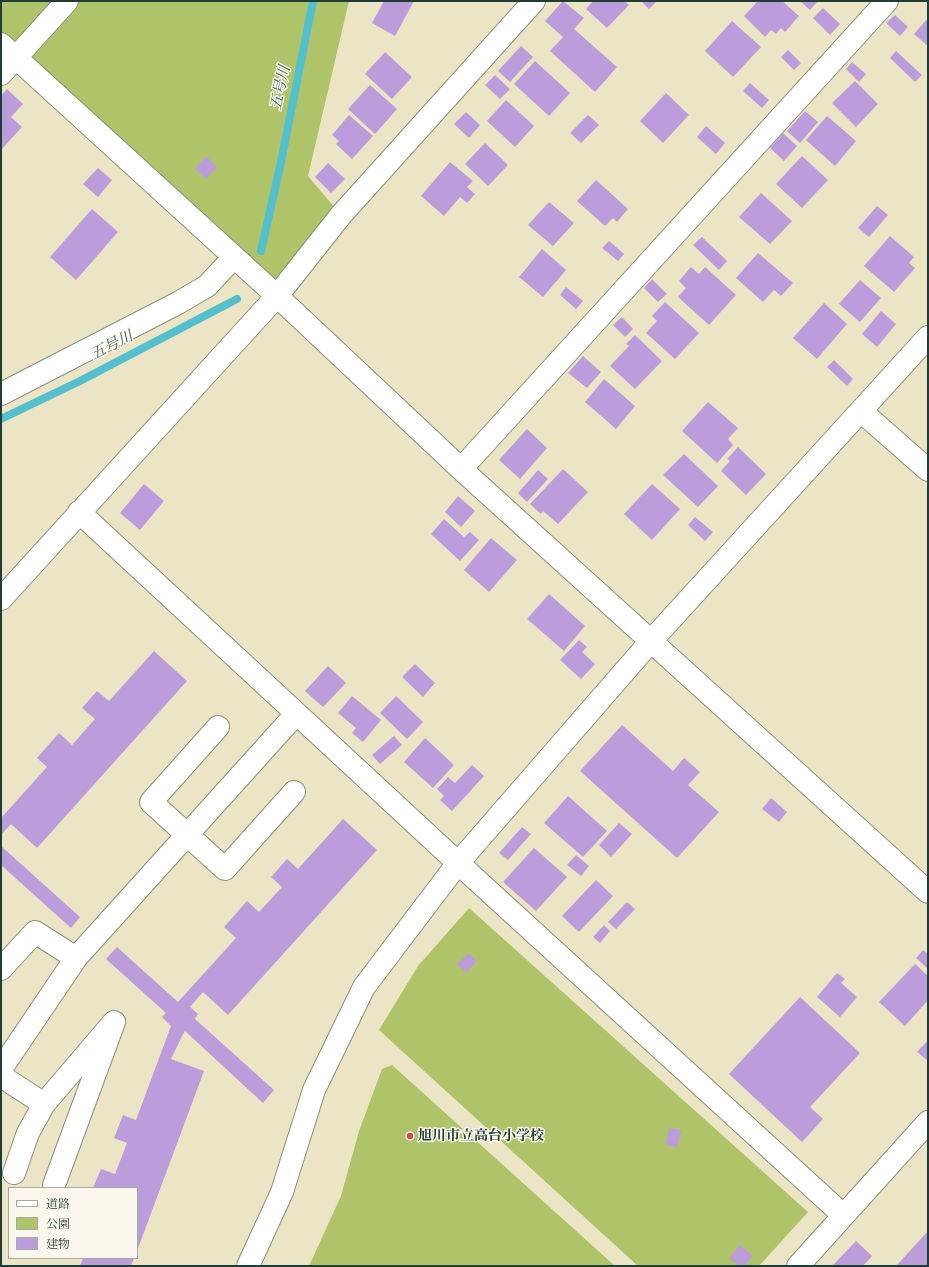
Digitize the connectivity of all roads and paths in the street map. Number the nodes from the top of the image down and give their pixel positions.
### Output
1 (67, 1) edge
2 (534, 1) edge
3 (887, 1) edge
4 (8, 51) edge
5 (1, 74) edge
6 (234, 257) junction
7 (277, 296) junction
8 (928, 337) edge
9 (1, 394) edge
10 (862, 412) junction
11 (461, 469) junction
12 (928, 470) edge
13 (79, 512) junction
14 (1, 599) edge
15 (651, 641) junction
16 (296, 714) junction
17 (218, 728) dead end
18 (294, 792) dead end
19 (187, 835) junction
20 (458, 864) junction
21 (928, 892) edge
22 (76, 958) junction
23 (1, 969) edge
24 (1, 1069) edge
25 (1, 1076) edge
26 (44, 1104) junction
27 (928, 1122) edge
28 (14, 1173) dead end
29 (54, 1185) dead end
30 (843, 1216) junction
31 (248, 1266) edge
32 (798, 1266) edge

1 - 4 street
2 - 7 street
3 - 11 street
4 - 5 street
4 - 6 street
6 - 7 street
6 - 9 street
7 - 11 street
7 - 13 street
8 - 10 street
10 - 12 street
10 - 15 street
11 - 15 street
13 - 14 street
13 - 16 street
15 - 20 street
15 - 21 street
16 - 19 street
16 - 20 street
17 - 19 street
18 - 19 street
19 - 22 street
20 - 30 street
20 - 31 street
22 - 23 street
22 - 24 street
25 - 26 street
26 - 28 street
26 - 29 street
27 - 30 street
30 - 32 street

